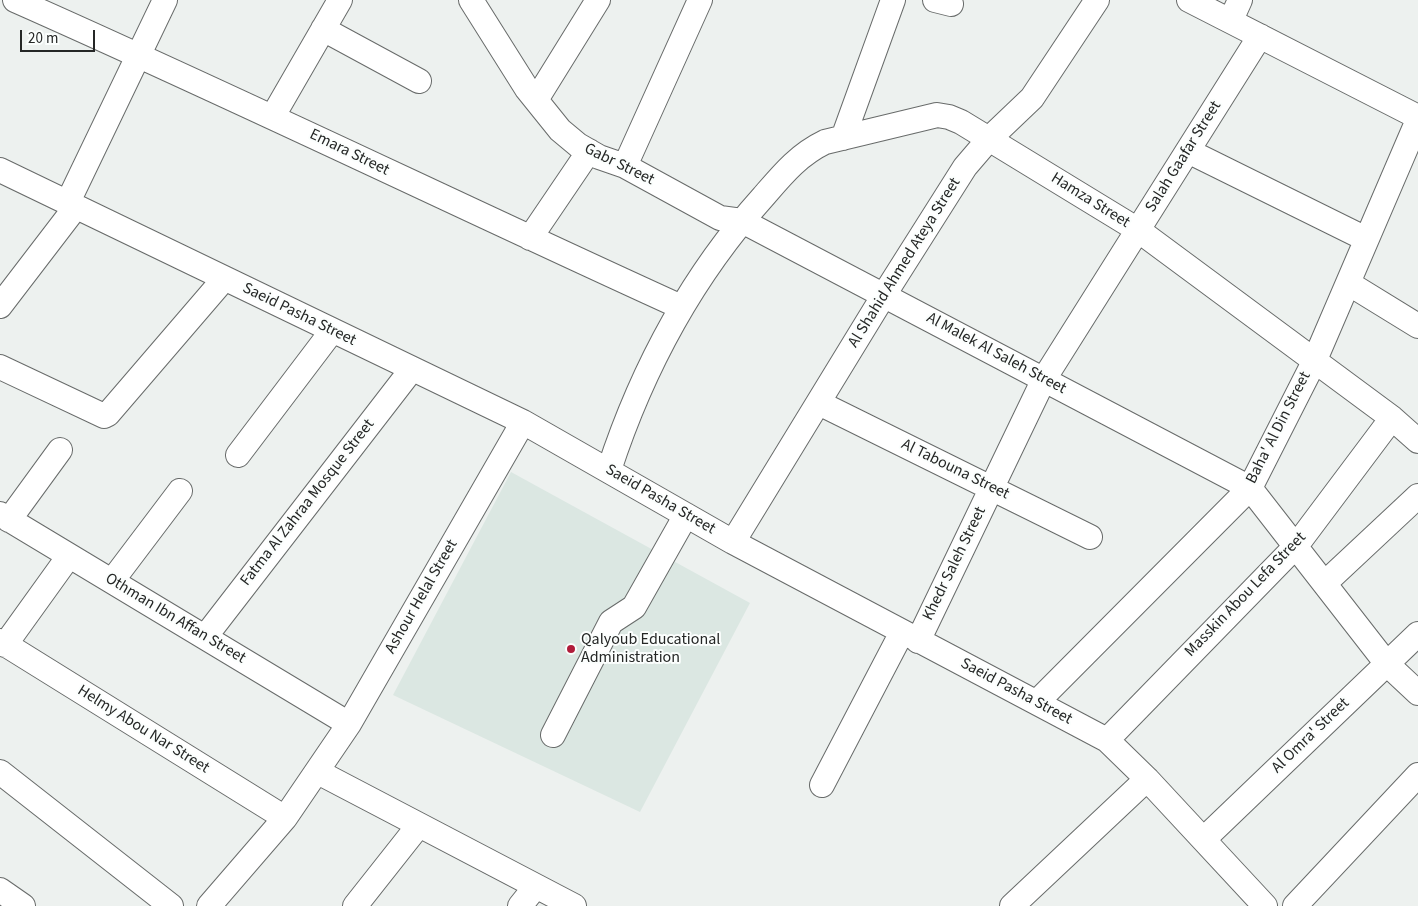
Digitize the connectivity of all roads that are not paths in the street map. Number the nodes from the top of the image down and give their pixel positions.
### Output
1 (15, 0) edge
2 (165, 0) edge
3 (340, 0) edge
4 (471, 0) edge
5 (598, 0) edge
6 (700, 0) edge
7 (893, 0) edge
8 (1097, 0) edge
9 (1188, 0) edge
10 (1235, 10) edge
11 (323, 29) junction
12 (1260, 36) junction
13 (137, 54) junction
14 (419, 81) dead end
15 (536, 100) junction
16 (273, 116) junction
17 (1418, 118) edge
18 (843, 138) junction
19 (989, 139) junction
20 (589, 151) junction
21 (1188, 151) junction
22 (625, 166) junction
23 (0, 170) edge
24 (71, 206) junction
25 (742, 220) junction
26 (1138, 230) junction
27 (530, 238) junction
28 (1366, 240) junction
29 (224, 279) junction
30 (1348, 282) junction
31 (884, 295) junction
32 (0, 306) edge
33 (681, 307) junction
34 (1418, 326) edge
35 (332, 331) junction
36 (1314, 362) junction
37 (0, 366) edge
38 (412, 369) junction
39 (1044, 379) junction
40 (819, 404) junction
41 (1392, 418) junction
42 (523, 422) junction
43 (1418, 441) edge
44 (60, 450) dead end
45 (238, 455) dead end
46 (609, 470) junction
47 (992, 488) junction
48 (1250, 488) junction
49 (180, 491) dead end
50 (1418, 496) edge
51 (686, 515) junction
52 (5, 517) edge
53 (1090, 536) dead end
54 (733, 542) junction
55 (1296, 546) junction
56 (69, 556) junction
57 (112, 581) junction
58 (1325, 583) junction
59 (1418, 634) edge
60 (205, 637) junction
61 (910, 637) junction
62 (3, 643) edge
63 (1387, 664) junction
64 (1418, 693) edge
65 (1037, 702) junction
66 (350, 724) junction
67 (553, 734) dead end
68 (1107, 740) junction
69 (0, 772) edge
70 (318, 772) junction
71 (1418, 776) edge
72 (1147, 779) junction
73 (822, 785) dead end
74 (285, 818) junction
75 (419, 825) junction
76 (1204, 839) junction
77 (536, 886) junction
78 (0, 890) edge
79 (23, 906) edge
80 (171, 906) edge
81 (209, 906) edge
82 (355, 906) edge
83 (520, 906) edge
84 (574, 906) edge
85 (1012, 906) edge
86 (1265, 906) edge
87 (1295, 906) edge

1 - 13 street, Emara Street
2 - 13 street
3 - 11 street
4 - 15 street, Gabr Street
5 - 15 street
6 - 22 street
7 - 18 street
8 - 19 street, Al Shahid Ahmed Ateya Street
9 - 10 street
10 - 12 street
11 - 14 street
11 - 16 street
12 - 17 street
12 - 21 street, Salah Gaafar Street
13 - 16 street, Emara Street
13 - 24 street
15 - 20 street, Gabr Street
16 - 27 street, Emara Street
17 - 28 street, Baha' Al Din Street
18 - 19 street, Hamza Street
18 - 25 street, Hamza Street
19 - 26 street, Hamza Street
19 - 31 street, Al Shahid Ahmed Ateya Street
20 - 22 street, Gabr Street
20 - 27 street
21 - 26 street, Salah Gaafar Street
21 - 28 street
22 - 25 street, Gabr Street
23 - 24 street, Saeid Pasha Street
24 - 29 street, Saeid Pasha Street
24 - 32 street
25 - 31 street, Al Malek Al Saleh Street
25 - 33 street, Hamza Street
26 - 36 street, Hamza Street
26 - 39 street, Salah Gaafar Street
27 - 33 street, Emara Street
28 - 30 street, Baha' Al Din Street
29 - 35 street, Saeid Pasha Street
29 - 37 street
30 - 34 street
30 - 36 street, Baha' Al Din Street
31 - 39 street, Al Malek Al Saleh Street
31 - 40 street, Al Shahid Ahmed Ateya Street
33 - 46 street, Hamza Street
35 - 38 street, Saeid Pasha Street
35 - 45 street
36 - 41 street, Hamza Street
36 - 48 street, Baha' Al Din Street
38 - 42 street, Saeid Pasha Street
38 - 60 street, Fatma Al Zahraa Mosque Street
39 - 47 street, Khedr Saleh Street
39 - 48 street, Al Malek Al Saleh Street
40 - 47 street, Al Tabouna Street
40 - 54 street, Al Shahid Ahmed Ateya Street
41 - 43 street, Hamza Street
41 - 55 street, Masskin Abou Lefa Street
42 - 46 street, Saeid Pasha Street
42 - 66 street, Ashour Helal Street
44 - 52 street
46 - 51 street, Saeid Pasha Street
47 - 53 street, Al Tabouna Street
47 - 61 street, Khedr Saleh Street
48 - 55 street
48 - 65 street, Baha' Al Din Street
49 - 57 street
50 - 58 street
51 - 54 street, Saeid Pasha Street
51 - 67 street
52 - 56 street, Othman Ibn Affan Street
54 - 61 street, Saeid Pasha Street
55 - 58 street
55 - 68 street, Masskin Abou Lefa Street
56 - 57 street, Othman Ibn Affan Street
56 - 62 street
57 - 60 street, Othman Ibn Affan Street
58 - 63 street
59 - 63 street, Al Omra' Street
60 - 66 street, Othman Ibn Affan Street
61 - 65 street, Saeid Pasha Street
61 - 73 street, Khedr Saleh Street
62 - 74 street, Helmy Abou Nar Street
63 - 64 street
63 - 76 street, Al Omra' Street
65 - 68 street, Saeid Pasha Street
66 - 70 street, Ashour Helal Street
68 - 72 street, Saeid Pasha Street
69 - 80 street
70 - 74 street, Ashour Helal Street
70 - 75 street
71 - 87 street
72 - 76 street, Saeid Pasha Street
72 - 85 street
74 - 81 street, Ashour Helal Street
75 - 77 street
75 - 82 street
76 - 86 street, Saeid Pasha Street
77 - 83 street
77 - 84 street
78 - 79 street

